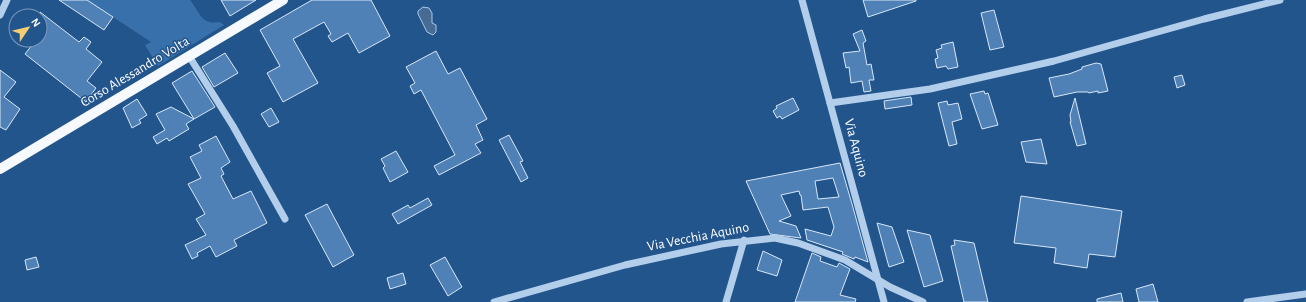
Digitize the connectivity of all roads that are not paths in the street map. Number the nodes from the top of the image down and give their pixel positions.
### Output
1 (7, 0) edge
2 (284, 0) edge
3 (802, 0) edge
4 (1280, 0) edge
5 (0, 15) edge
6 (189, 56) junction
7 (830, 103) junction
8 (0, 169) edge
9 (285, 220) dead end
10 (744, 240) junction
11 (878, 280) junction
12 (1306, 294) edge
13 (494, 302) edge
14 (726, 302) edge
15 (884, 302) edge
16 (923, 302) edge
17 (1247, 302) edge

1 - 5 street
2 - 6 main road, Corso Alessandro Volta
3 - 7 street, Via Aquino
4 - 7 street
6 - 8 main road, Corso Alessandro Volta
6 - 9 street
7 - 11 street, Via Aquino
10 - 11 street, Via Vecchia Aquino
10 - 13 street, Via Vecchia Aquino
10 - 14 street
11 - 15 street, Via Aquino
11 - 16 street, Via Vecchia Aquino
12 - 17 street

